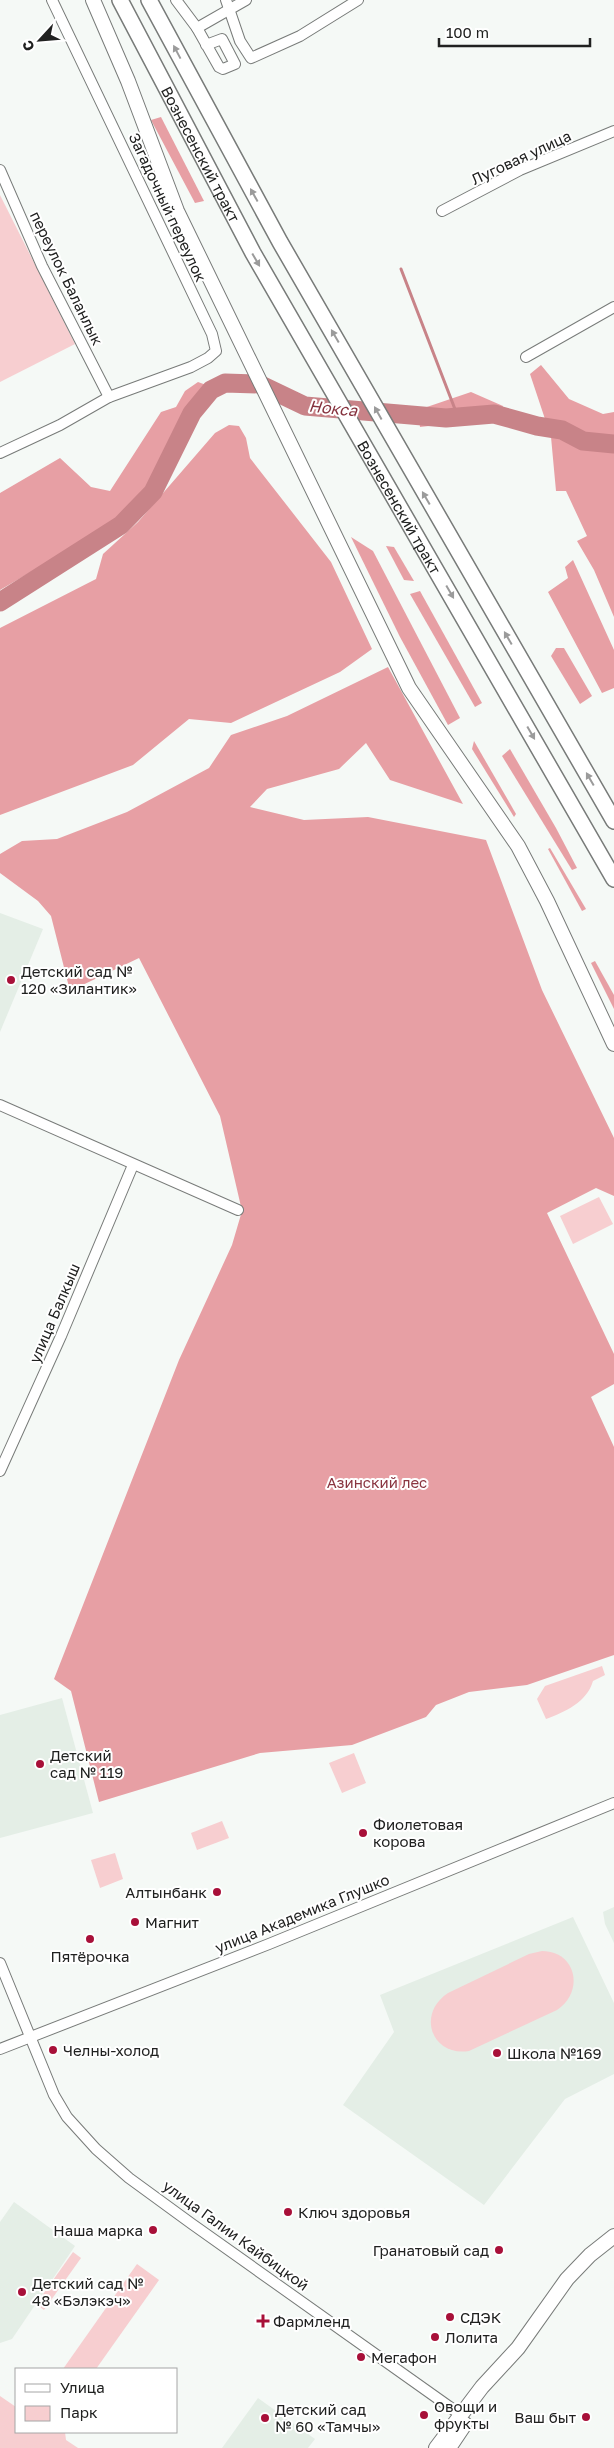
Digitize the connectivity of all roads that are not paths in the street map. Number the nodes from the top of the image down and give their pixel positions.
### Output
1 (52, 0) edge
2 (93, 0) edge
3 (120, 0) edge
4 (149, 0) edge
5 (176, 0) edge
6 (226, 0) edge
7 (246, 0) edge
8 (358, 0) edge
9 (230, 11) junction
10 (197, 28) junction
11 (206, 45) dead end
12 (614, 131) edge
13 (0, 170) edge
14 (442, 211) dead end
15 (614, 307) edge
16 (526, 357) dead end
17 (109, 397) junction
18 (0, 453) edge
19 (614, 821) edge
20 (614, 879) edge
21 (614, 1044) edge
22 (0, 1105) edge
23 (133, 1165) junction
24 (238, 1210) dead end
25 (0, 1471) edge
26 (614, 1803) edge
27 (0, 1963) edge
28 (30, 2037) junction
29 (0, 2049) edge
30 (614, 2236) edge
31 (465, 2417) junction
32 (436, 2448) edge
33 (449, 2448) edge

1 - 17 street, Загадочный переулок
2 - 21 street
3 -> 20 main road, Вознесенский тракт
19 -> 4 main road, Вознесенский тракт
5 - 10 street
6 - 9 street
7 - 9 street
8 - 9 street
9 - 10 street
10 - 11 street
12 - 14 street, Луговая улица
13 - 17 street, переулок Баланлык
15 - 16 street
17 - 18 street
22 - 23 street
23 - 24 street
23 - 25 street, улица Балкыш
26 - 28 street, улица Академика Глушко
27 - 28 street, улица Галии Кайбицкой
28 - 29 street, улица Академика Глушко
28 - 31 street, улица Галии Кайбицкой
30 - 31 street
31 - 32 street
31 - 33 street

